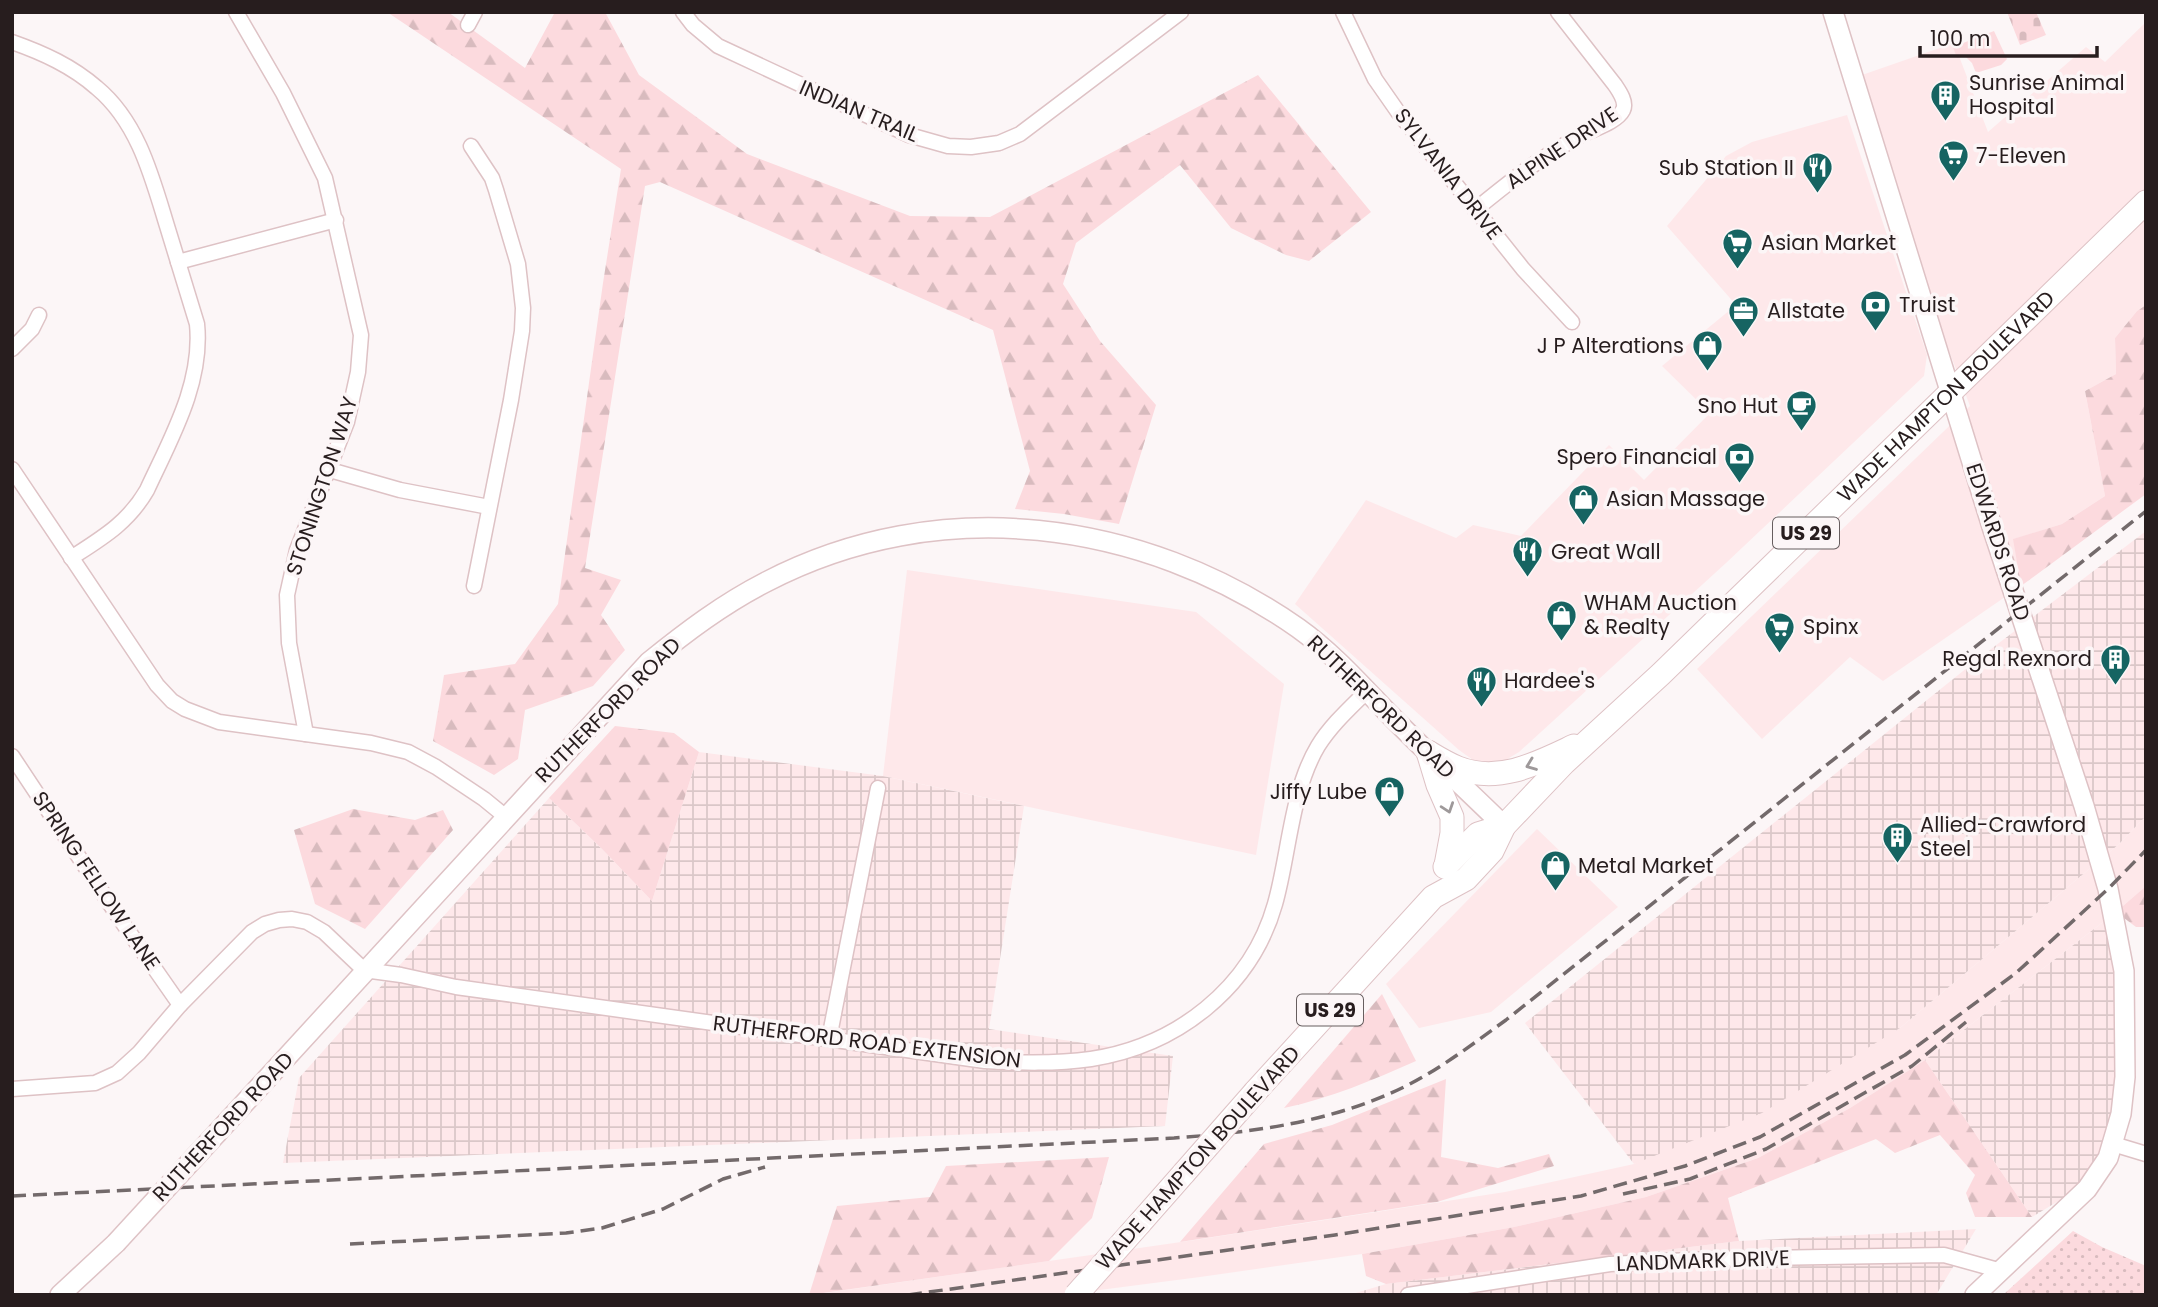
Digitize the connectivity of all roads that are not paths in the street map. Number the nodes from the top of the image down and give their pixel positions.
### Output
1 (236, 12) edge
2 (683, 12) edge
3 (1343, 12) edge
4 (1558, 12) edge
5 (1833, 12) edge
6 (1176, 14) edge
7 (12, 42) edge
8 (471, 146) dead end
9 (2146, 202) edge
10 (1475, 210) junction
11 (336, 220) junction
12 (178, 262) junction
13 (39, 315) dead end
14 (1572, 322) dead end
15 (12, 349) edge
16 (1951, 392) junction
17 (12, 469) edge
18 (330, 470) junction
19 (489, 507) junction
20 (71, 558) junction
21 (474, 586) dead end
22 (1367, 691) junction
23 (306, 734) junction
24 (1593, 736) junction
25 (1429, 752) junction
26 (12, 756) edge
27 (878, 788) dead end
28 (506, 817) junction
29 (1504, 826) junction
30 (1446, 865) junction
31 (1433, 897) junction
32 (364, 970) junction
33 (180, 1005) junction
34 (829, 1039) junction
35 (12, 1089) edge
36 (2113, 1143) junction
37 (2146, 1154) edge
38 (1998, 1270) junction
39 (60, 1295) edge
40 (1076, 1295) edge
41 (1408, 1295) edge
42 (1975, 1295) edge

1 - 11 street, STONINGTON WAY
2 - 6 street, INDIAN TRAIL
3 - 10 street, SYLVANIA DRIVE
4 - 10 street, ALPINE DRIVE
5 - 16 street, EDWARDS ROAD
7 - 12 street
8 - 19 street
9 - 16 main road, WADE HAMPTON BOULEVARD / US 29
10 - 14 street, SYLVANIA DRIVE
11 - 12 street
11 - 18 street, STONINGTON WAY
12 - 20 street
13 - 15 street
16 - 24 main road, WADE HAMPTON BOULEVARD / US 29
16 - 36 street, EDWARDS ROAD
17 - 20 street
18 - 19 street
18 - 23 street, STONINGTON WAY
19 - 21 street
20 - 23 street
22 - 25 street, RUTHERFORD ROAD
22 - 28 street, RUTHERFORD ROAD
22 - 34 street, RUTHERFORD ROAD EXTENSION
23 - 28 street
24 -> 25 main road
24 - 29 main road, WADE HAMPTON BOULEVARD / US 29
25 - 29 street, RUTHERFORD ROAD
25 -> 30 main road
26 - 33 street, SPRING FELLOW LANE
27 - 34 street
28 - 32 street, RUTHERFORD ROAD
29 - 30 main road, WADE HAMPTON BOULEVARD / US 29
29 - 31 main road, WADE HAMPTON BOULEVARD / US 29
30 - 31 main road, WADE HAMPTON BOULEVARD / US 29
31 - 40 main road, WADE HAMPTON BOULEVARD / US 29, bridge
32 - 33 street
32 - 34 street, RUTHERFORD ROAD EXTENSION
32 - 39 street, RUTHERFORD ROAD, bridge
33 - 35 street
36 - 37 street
36 - 38 street, EDWARDS ROAD
38 - 41 street, LANDMARK DRIVE
38 - 42 street, EDWARDS ROAD

